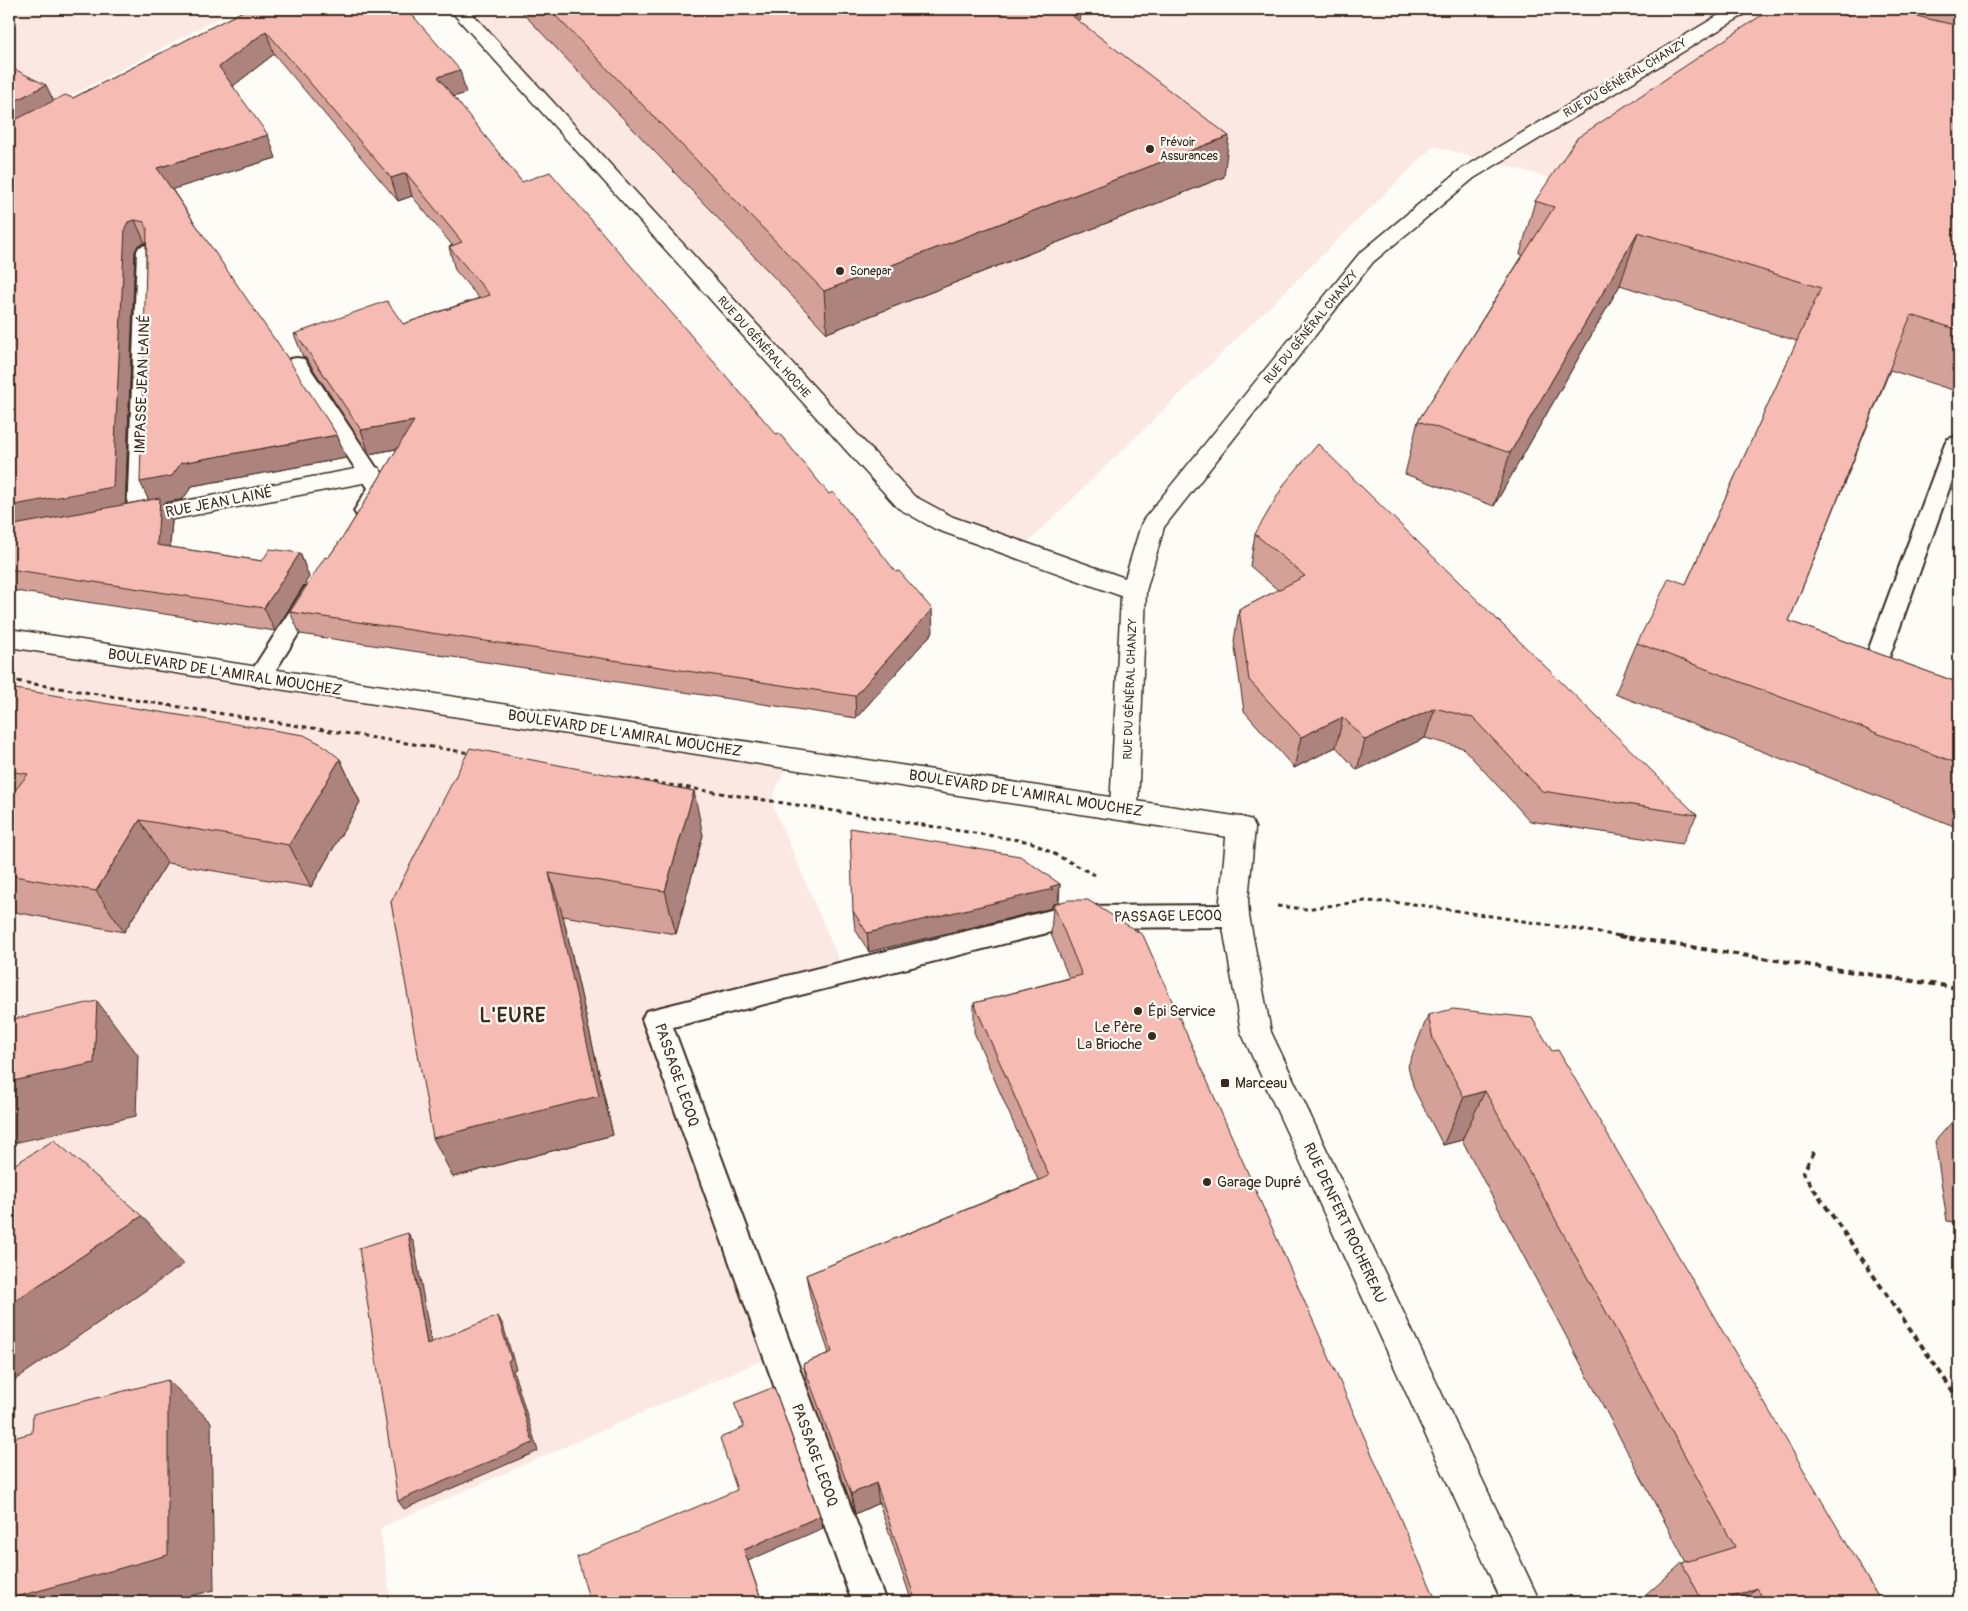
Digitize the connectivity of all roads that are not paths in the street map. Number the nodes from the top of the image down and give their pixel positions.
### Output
1 (458, 9) edge
2 (1739, 18) edge
3 (146, 251) edge
4 (297, 364) dead end
5 (1959, 445) edge
6 (370, 474) junction
7 (138, 517) junction
8 (110, 523) edge
9 (353, 529) edge
10 (322, 579) edge
11 (1134, 591) junction
12 (9, 638) edge
13 (259, 678) junction
14 (1866, 690) edge
15 (1124, 808) junction
16 (1241, 828) joint
17 (1235, 916) junction
18 (869, 1602) edge
19 (1521, 1602) edge

1 - 11 street, RUE DU GÉNÉRAL HOCHE
2 - 11 street, RUE DU GÉNÉRAL CHANZY
3 - 7 lane, IMPASSE JEAN LAINÉ
4 - 6 lane
5 - 14 lane
6 - 7 street, RUE JEAN LAINÉ
6 - 9 lane
7 - 8 street, RUE JEAN LAINÉ
10 - 13 lane
11 - 15 street, RUE DU GÉNÉRAL CHANZY
12 - 13 street, BOULEVARD DE L'AMIRAL MOUCHEZ
13 - 15 street, BOULEVARD DE L'AMIRAL MOUCHEZ
15 - 16 street, BOULEVARD DE L'AMIRAL MOUCHEZ
16 - 17 street, RUE DENFERT ROCHEREAU
17 - 18 lane, PASSAGE LECOQ
17 - 19 street, RUE DENFERT ROCHEREAU

